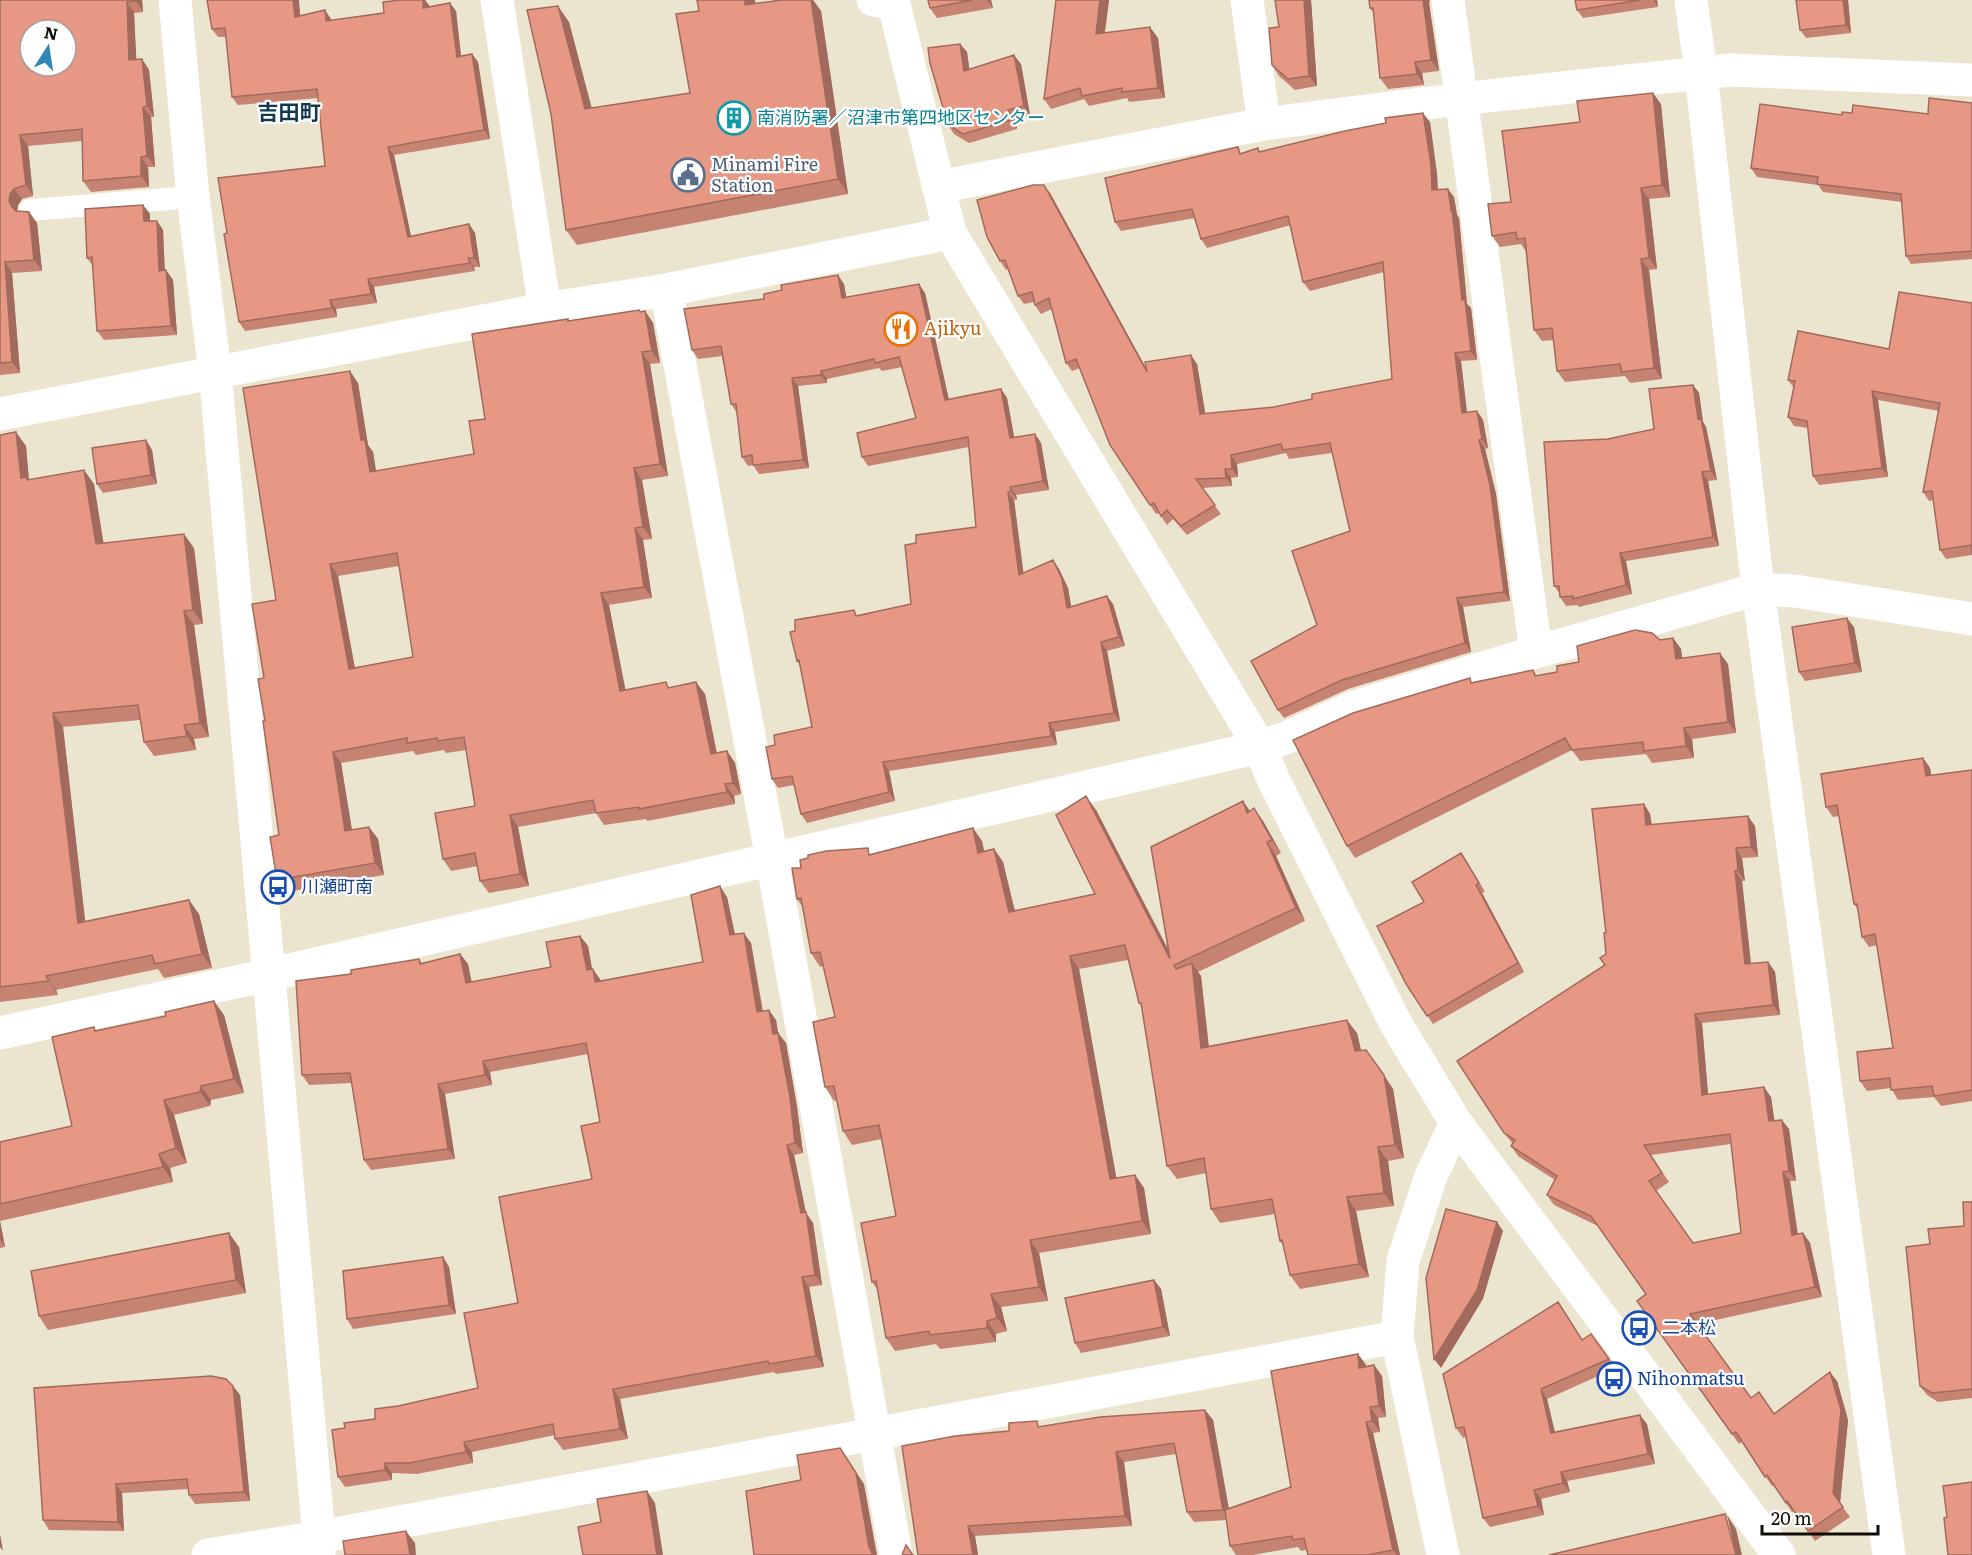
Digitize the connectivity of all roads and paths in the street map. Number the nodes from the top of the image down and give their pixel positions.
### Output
1 (176, 0) edge
2 (498, 0) edge
3 (1248, 0) edge
4 (1448, 0) edge
5 (1691, 0) edge
6 (887, 1) edge
7 (1701, 73) junction
8 (1972, 80) edge
9 (1460, 99) junction
10 (1264, 124) junction
11 (938, 187) junction
12 (193, 197) junction
13 (30, 210) edge
14 (950, 233) junction
15 (666, 290) junction
16 (545, 309) junction
17 (215, 372) junction
18 (0, 414) edge
19 (1758, 589) junction
20 (1972, 619) edge
21 (1536, 652) junction
22 (1260, 747) junction
23 (772, 859) junction
24 (268, 975) junction
25 (0, 1033) edge
26 (1456, 1124) junction
27 (1398, 1337) junction
28 (873, 1433) junction
29 (319, 1546) edge
30 (208, 1555) edge
31 (896, 1555) edge
32 (1443, 1555) edge
33 (1779, 1555) edge
34 (1889, 1555) edge

1 - 12 street
2 - 16 street
3 - 10 street
4 - 9 street
5 - 7 street
6 - 11 street
7 - 8 street
7 - 9 street
7 - 19 street
9 - 10 street
9 - 21 street
10 - 11 street
11 - 14 street
12 - 13 lane
12 - 17 street
14 - 15 street
14 - 22 street
15 - 16 street
15 - 23 street
16 - 17 street
17 - 18 street
17 - 24 street
19 - 20 street
19 - 21 street
19 - 34 street
21 - 22 street
22 - 23 street
22 - 26 street
23 - 24 street
23 - 28 street
24 - 25 street
24 - 29 street
26 - 27 street
26 - 33 street
27 - 28 street
27 - 32 street
28 - 29 street
28 - 31 street
29 - 30 street

